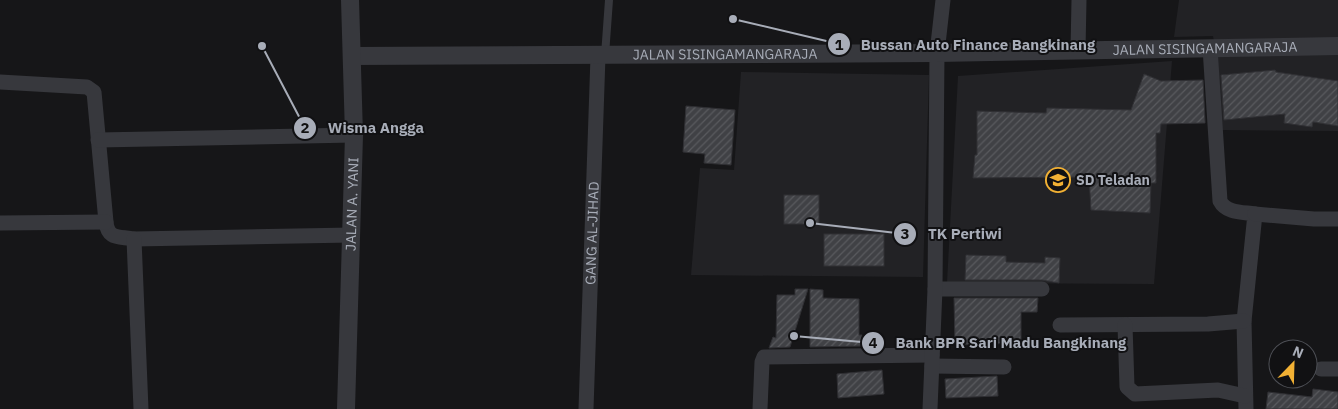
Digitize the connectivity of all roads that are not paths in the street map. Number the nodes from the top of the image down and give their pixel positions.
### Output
1 (350, 0) edge
2 (609, 0) edge
3 (943, 0) edge
4 (1078, 0) edge
5 (1338, 46) edge
6 (1210, 48) junction
7 (1078, 50) junction
8 (938, 53) junction
9 (353, 56) junction
10 (602, 56) junction
11 (0, 82) edge
12 (354, 135) junction
13 (98, 140) junction
14 (1254, 214) junction
15 (1338, 219) edge
16 (106, 222) junction
17 (0, 223) edge
18 (352, 235) junction
19 (134, 239) junction
20 (935, 289) junction
21 (1042, 289) dead end
22 (1244, 321) junction
23 (1060, 325) dead end
24 (1125, 325) junction
25 (932, 361) junction
26 (1004, 367) dead end
27 (1321, 369) dead end
28 (1338, 369) edge
29 (1246, 403) edge
30 (141, 409) edge
31 (346, 409) edge
32 (586, 409) edge
33 (760, 409) edge
34 (930, 409) edge

1 - 9 street, JALAN A. YANI
2 - 10 lane
3 - 8 street
4 - 7 street
5 - 6 street, JALAN SISINGAMANGARAJA
6 - 7 street, JALAN SISINGAMANGARAJA
6 - 14 street
7 - 8 street, JALAN SISINGAMANGARAJA
8 - 10 street, JALAN SISINGAMANGARAJA
8 - 20 street
9 - 10 street, JALAN SISINGAMANGARAJA
9 - 12 street, JALAN A. YANI
10 - 32 street, GANG AL-JIHAD
11 - 13 street
12 - 13 street
12 - 18 street, JALAN A. YANI
13 - 16 street
14 - 15 street
14 - 22 street
16 - 17 street
16 - 19 street
18 - 19 street
18 - 31 street, JALAN A. YANI
19 - 30 street
20 - 21 street
20 - 25 street
22 - 24 street
22 - 29 street
23 - 24 street
24 - 29 street
25 - 26 street
25 - 33 street
25 - 34 street
27 - 28 street

